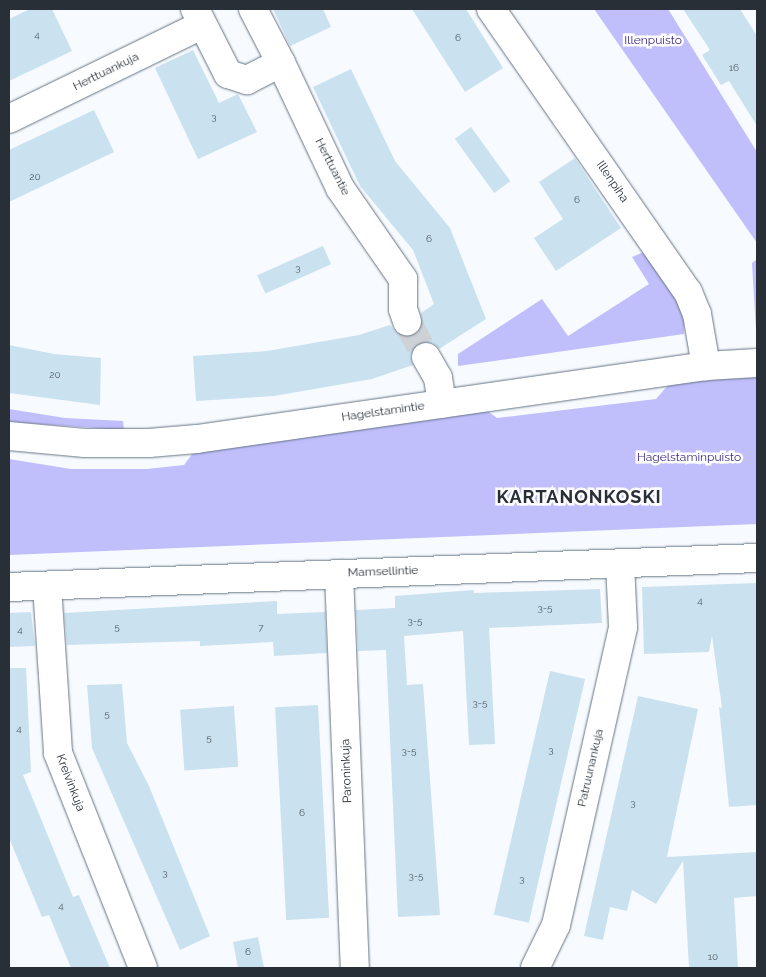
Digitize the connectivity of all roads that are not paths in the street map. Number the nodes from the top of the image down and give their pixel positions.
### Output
1 (253, 9) edge
2 (491, 9) edge
3 (198, 17) edge
4 (281, 64) junction
5 (9, 119) edge
6 (407, 321) tunnel mouth
7 (426, 357) tunnel mouth
8 (757, 363) edge
9 (706, 366) junction
10 (442, 404) junction
11 (9, 436) edge
12 (757, 558) edge
13 (620, 563) junction
14 (339, 574) junction
15 (47, 586) junction
16 (9, 587) edge
17 (143, 968) edge
18 (356, 968) edge
19 (535, 968) edge

1 - 4 street, Herttuantie
2 - 9 street, Illenpiha
3 - 4 street
3 - 5 street, Herttuankuja
4 - 6 street, Herttuantie
7 - 10 street
8 - 9 street, Hagelstamintie
9 - 10 street, Hagelstamintie
10 - 11 street, Hagelstamintie
12 - 13 street, Mamsellintie
13 - 14 street, Mamsellintie
13 - 19 street, Patruunankuja
14 - 15 street, Mamsellintie
14 - 18 street, Paroninkuja
15 - 16 street, Mamsellintie
15 - 17 street, Kreivinkuja

